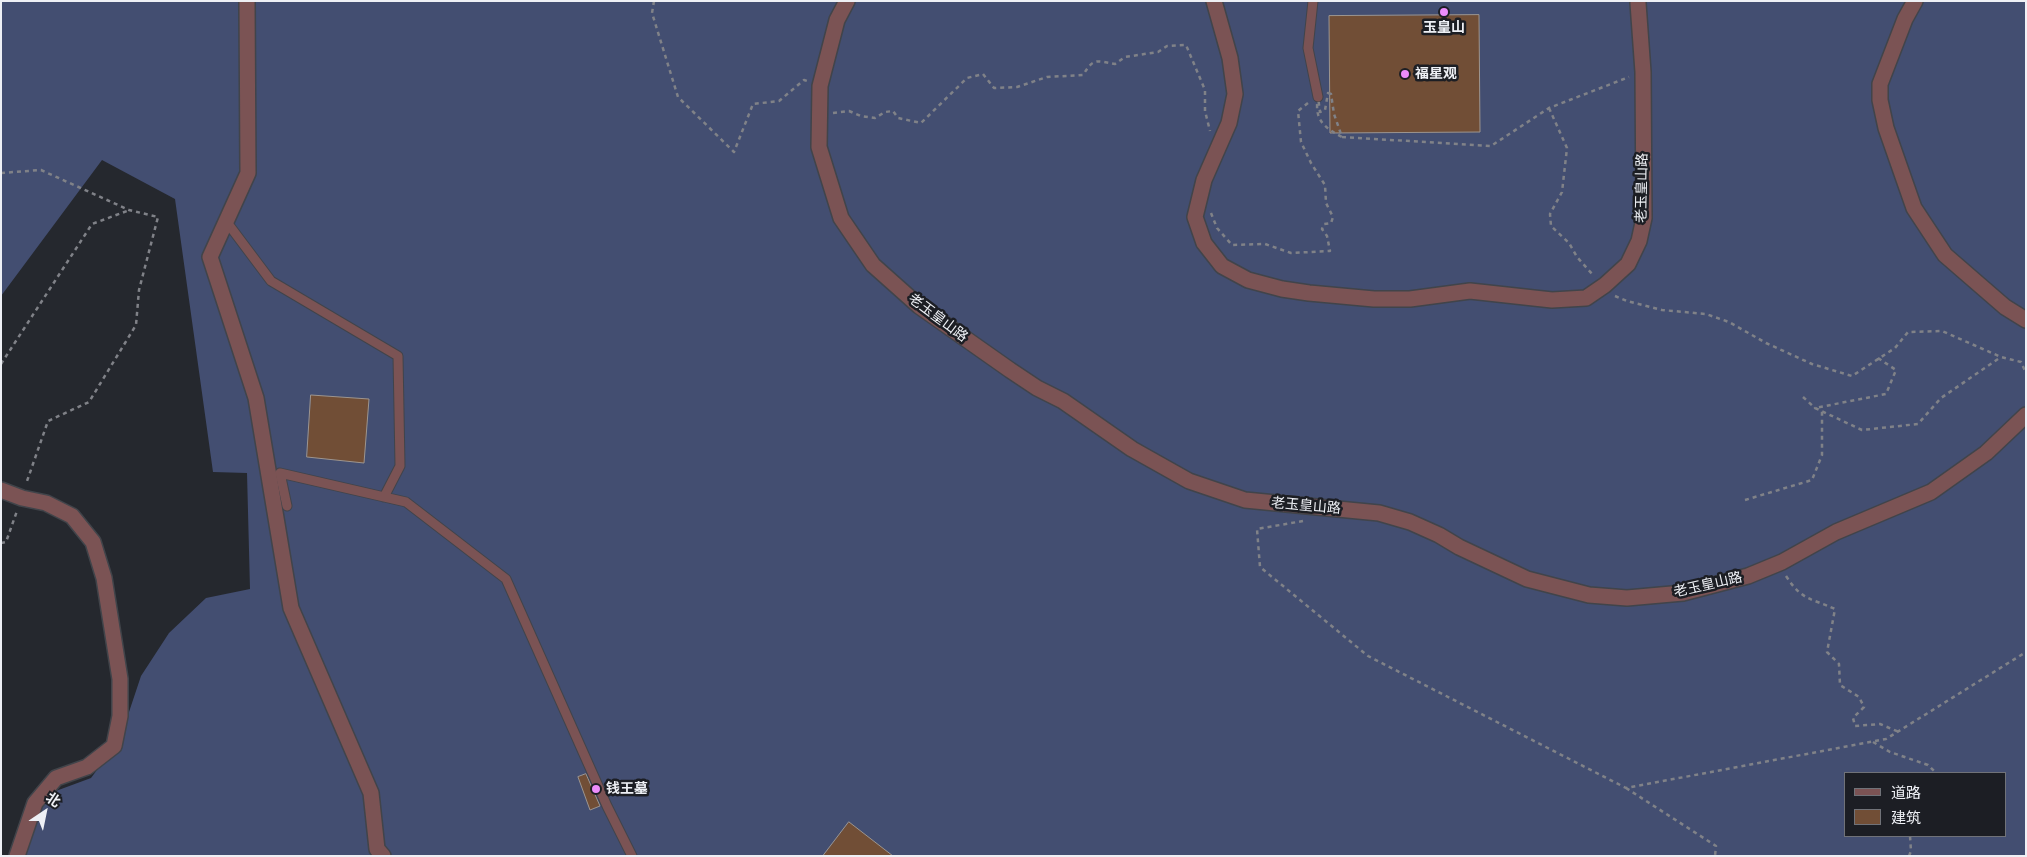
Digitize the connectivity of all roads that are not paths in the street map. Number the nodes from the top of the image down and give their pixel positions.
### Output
1 (247, 1) edge
2 (847, 1) edge
3 (1214, 1) edge
4 (1313, 1) edge
5 (1915, 1) edge
6 (1637, 2) edge
7 (1318, 96) road end
8 (226, 221) junction
9 (2026, 320) edge
10 (2026, 415) edge
11 (1, 490) edge
12 (384, 497) junction
13 (287, 506) dead end
14 (16, 856) edge
15 (383, 856) edge
16 (632, 856) edge

1 - 8 street
2 - 10 street, 老玉皇山路
3 - 6 street, 老玉皇山路
4 - 7 lane
5 - 9 street
8 - 12 lane
8 - 15 street
11 - 14 street
12 - 13 lane
12 - 16 lane

